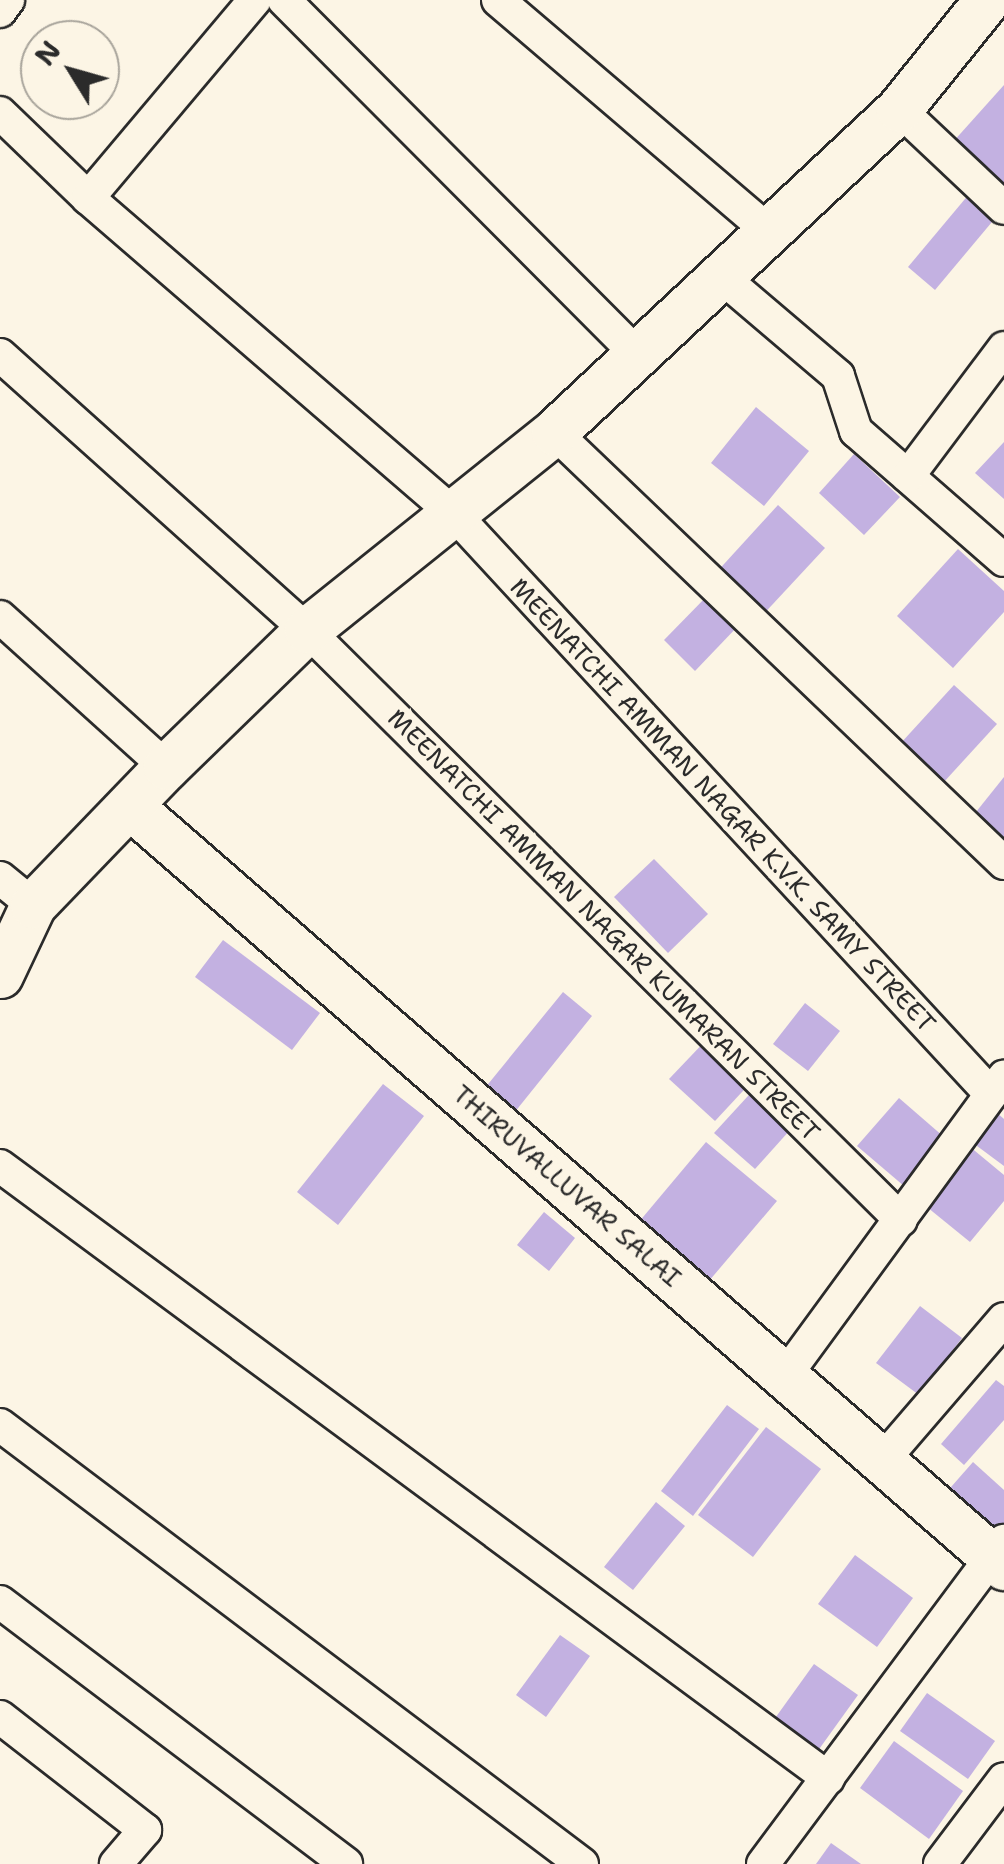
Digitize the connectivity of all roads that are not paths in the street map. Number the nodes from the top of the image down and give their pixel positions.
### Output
1 (8, 0) edge
2 (255, 0) edge
3 (284, 0) edge
4 (498, 0) edge
5 (987, 0) edge
6 (0, 11) edge
7 (898, 109) junction
8 (0, 113) edge
9 (88, 198) junction
10 (1004, 208) edge
11 (765, 228) junction
12 (718, 273) junction
13 (1004, 348) edge
14 (634, 352) junction
15 (0, 355) edge
16 (554, 432) junction
17 (908, 476) junction
18 (454, 515) junction
19 (1004, 560) edge
20 (0, 617) edge
21 (308, 630) junction
22 (166, 768) junction
23 (130, 806) junction
24 (1004, 863) edge
25 (17, 892) edge
26 (0, 975) edge
27 (997, 1086) edge
28 (0, 1166) edge
29 (901, 1220) junction
30 (1004, 1319) edge
31 (785, 1376) junction
32 (0, 1425) edge
33 (882, 1461) junction
34 (1000, 1555) edge
35 (0, 1602) edge
36 (0, 1716) edge
37 (828, 1778) junction
38 (1004, 1779) edge
39 (116, 1864) edge
40 (346, 1864) edge
41 (582, 1864) edge
42 (763, 1864) edge
43 (940, 1864) edge

1 - 6 street
2 - 9 street
3 - 14 street
4 - 11 street
5 - 7 street
7 - 10 street
7 - 11 street
8 - 9 street, MEENATCHI AMMAN NAGAR K.V.K. SAMY STREET
9 - 18 street, MEENATCHI AMMAN NAGAR K.V.K. SAMY STREET
11 - 12 street
12 - 14 street
12 - 17 street
13 - 17 street
14 - 16 street
15 - 21 street, MEENATCHI AMMAN NAGAR KUMARAN STREET
16 - 18 street
16 - 24 street
17 - 19 street
18 - 21 street
18 - 27 street, MEENATCHI AMMAN NAGAR K.V.K. SAMY STREET
20 - 22 street
21 - 22 street
21 - 29 street, MEENATCHI AMMAN NAGAR KUMARAN STREET
22 - 23 street
23 - 25 street
23 - 31 street, THIRUVALLUVAR SALAI
25 - 26 street
27 - 29 street
28 - 37 street
29 - 31 street
30 - 33 street
31 - 33 street, THIRUVALLUVAR SALAI
32 - 41 street
33 - 34 street, THIRUVALLUVAR SALAI
34 - 37 street
35 - 40 street
36 - 39 street
37 - 42 street
38 - 43 street

